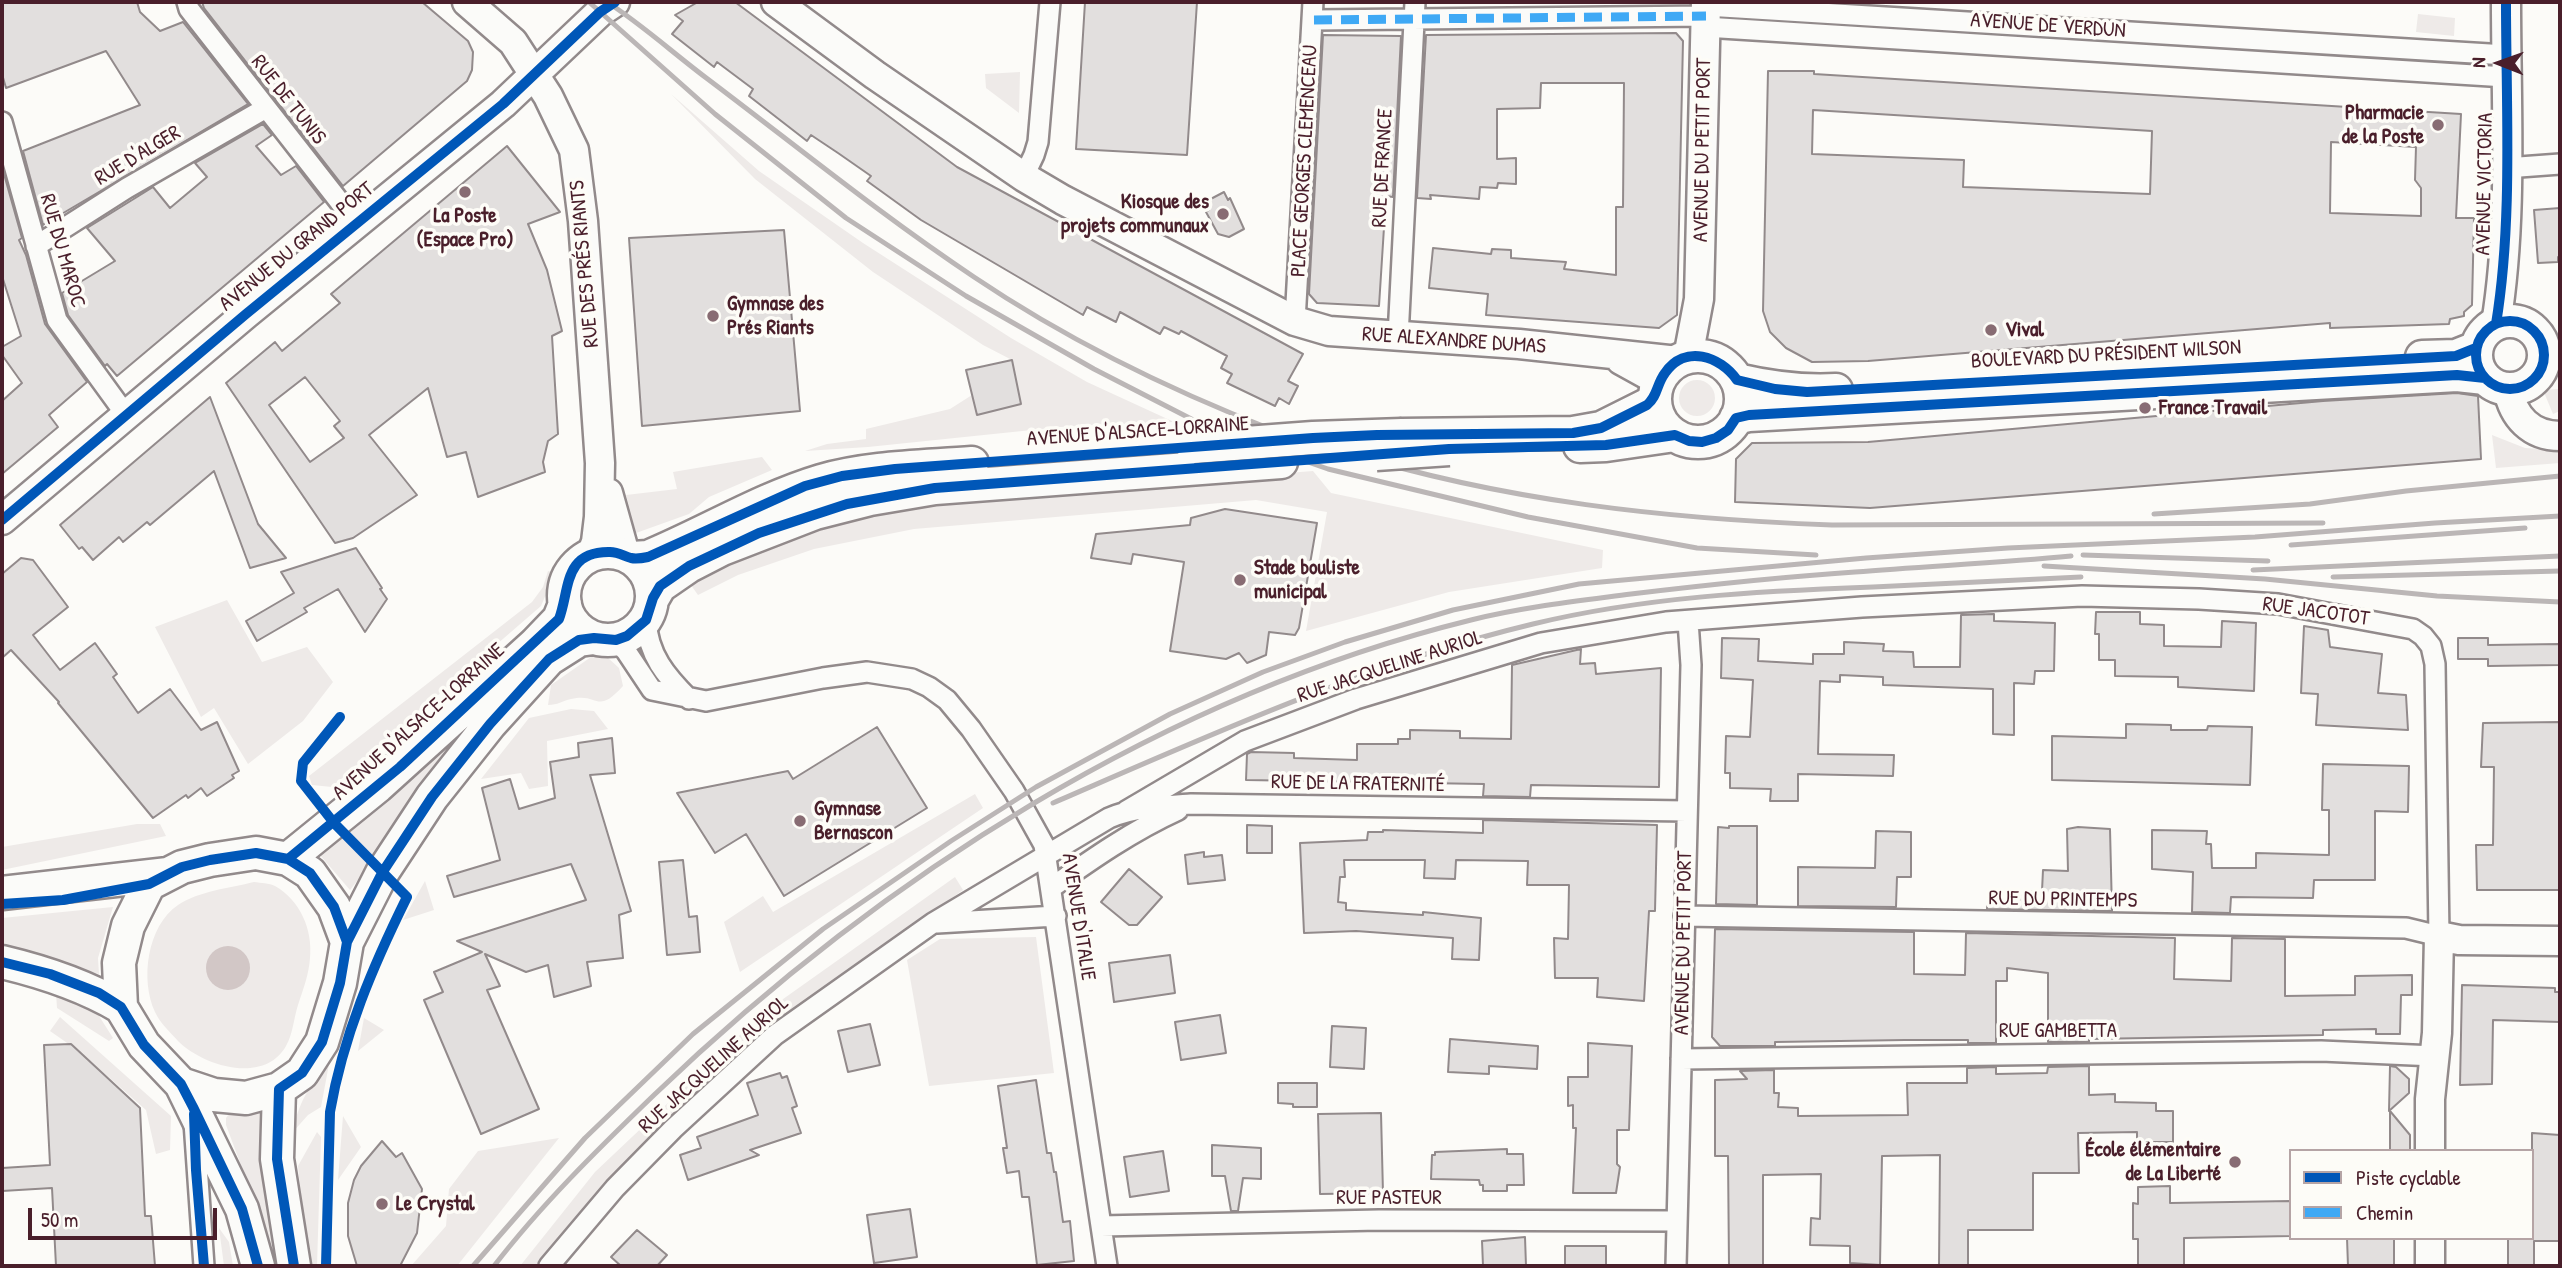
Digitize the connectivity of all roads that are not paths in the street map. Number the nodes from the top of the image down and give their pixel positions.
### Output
1 (187, 2) edge
2 (467, 2) edge
3 (615, 2) edge
4 (776, 2) edge
5 (1050, 2) edge
6 (2507, 2) edge
7 (1414, 10) edge
8 (1313, 11) edge
9 (1706, 13) edge
10 (2137, 33) junction
11 (2136, 54) junction
12 (2506, 66) junction
13 (534, 75) junction
14 (265, 108) junction
15 (2, 122) edge
16 (2560, 164) edge
17 (2505, 168) junction
18 (1024, 176) junction
19 (357, 224) junction
20 (36, 246) junction
21 (1299, 322) junction
22 (2526, 330) edge
23 (1398, 337) junction
24 (2476, 348) junction
25 (1678, 371) junction
26 (1737, 380) junction
27 (2523, 380) edge
28 (125, 415) junction
29 (1737, 418) junction
30 (2560, 429) edge
31 (1675, 435) junction
32 (2560, 436) edge
33 (600, 463) junction
34 (2, 520) edge
35 (591, 555) junction
36 (629, 556) junction
37 (565, 604) junction
38 (649, 609) junction
39 (1688, 621) junction
40 (605, 639) junction
41 (690, 699) junction
42 (1191, 804) junction
43 (1126, 811) junction
44 (1687, 811) junction
45 (1046, 856) junction
46 (288, 859) junction
47 (159, 879) junction
48 (1051, 888) junction
49 (2, 893) edge
50 (2, 904) edge
51 (1056, 916) junction
52 (1684, 916) junction
53 (933, 923) junction
54 (2439, 936) junction
55 (2560, 941) edge
56 (347, 942) junction
57 (2, 961) edge
58 (121, 998) junction
59 (2434, 1056) junction
60 (1681, 1059) junction
61 (279, 1089) junction
62 (187, 1096) junction
63 (2430, 1149) edge
64 (1677, 1221) junction
65 (1101, 1226) junction
66 (2430, 1240) edge
67 (204, 1266) edge
68 (258, 1266) edge
69 (294, 1266) edge
70 (549, 1266) edge
71 (1107, 1266) edge
72 (1676, 1266) edge
73 (2430, 1266) edge

1 - 14 street, RUE DE TUNIS
2 - 13 street, RUE DES PRÉS RIANTS
3 - 13 street, AVENUE DU GRAND PORT
4 - 18 street
5 - 18 street
6 - 12 street, AVENUE VICTORIA
7 - 8 street
7 - 9 street
7 - 23 street, RUE DE FRANCE
8 - 21 street, PLACE GEORGES CLEMENCEAU
9 - 10 street, AVENUE DE VERDUN
9 - 11 street, AVENUE DE VERDUN
9 - 25 street, AVENUE DU PETIT PORT
10 - 11 street, AVENUE DE VERDUN
10 - 12 street, AVENUE DE VERDUN
11 - 12 street, AVENUE DE VERDUN
12 - 17 street, AVENUE VICTORIA
13 - 19 street, AVENUE DU GRAND PORT
13 - 33 street, RUE DES PRÉS RIANTS
14 - 19 street, RUE DE TUNIS
14 - 20 street, RUE D'ALGER
15 - 20 street, RUE DU MAROC
16 - 17 street
17 - 22 street, AVENUE VICTORIA
18 - 21 street
19 - 28 street, AVENUE DU GRAND PORT
20 - 28 street, RUE DU MAROC
21 - 23 street, RUE ALEXANDRE DUMAS
22 - 24 main road
22 - 27 main road
23 - 25 street, RUE ALEXANDRE DUMAS
24 - 26 main road, BOULEVARD DU PRÉSIDENT WILSON
24 - 27 main road
25 - 26 main road
25 - 31 main road
25 - 36 main road, AVENUE D'ALSACE-LORRAINE, bridge
26 - 29 main road
27 - 29 main road, BOULEVARD DU PRÉSIDENT WILSON
27 - 30 street
27 - 32 street
28 - 34 street, AVENUE DU GRAND PORT
29 - 31 main road
31 - 38 main road, AVENUE D'ALSACE-LORRAINE, bridge
33 - 35 street, RUE DES PRÉS RIANTS
33 - 36 street, RUE DES PRÉS RIANTS
35 - 36 main road
35 - 37 main road
36 - 38 main road
37 - 40 main road
37 - 46 main road, AVENUE D'ALSACE-LORRAINE
38 - 40 main road
38 - 41 street
39 - 43 street, RUE JACQUELINE AURIOL
39 - 44 street, AVENUE DU PETIT PORT
39 - 54 street, RUE JACOTOT
40 - 41 street, AVENUE D'ITALIE
40 - 56 main road, AVENUE D'ALSACE-LORRAINE
41 - 45 street, AVENUE D'ITALIE
42 - 43 street, RUE JACQUELINE AURIOL
42 - 44 street, RUE DE LA FRATERNITÉ
42 - 48 street, RUE DE LA FRATERNITÉ
43 - 45 street, RUE JACQUELINE AURIOL
44 - 52 street, AVENUE DU PETIT PORT
45 - 48 street, AVENUE D'ITALIE
45 - 53 street, RUE JACQUELINE AURIOL
46 - 47 main road
46 - 56 main road
47 - 49 main road
47 - 50 main road
47 - 58 main road
48 - 51 street, AVENUE D'ITALIE
51 - 53 street
51 - 65 street, AVENUE D'ITALIE
52 - 54 street, RUE DU PRINTEMPS
52 - 60 street, AVENUE DU PETIT PORT
53 - 70 street, RUE JACQUELINE AURIOL
54 - 55 street
54 - 59 street, RUE JACOTOT
56 - 61 main road
57 - 58 main road
58 - 62 main road
59 - 60 street, RUE GAMBETTA
59 - 63 street, RUE JACOTOT
60 - 64 street, AVENUE DU PETIT PORT
61 - 62 main road
61 - 69 main road
62 - 67 street
62 - 68 main road
64 - 65 street, RUE PASTEUR
64 - 72 street, AVENUE DU PETIT PORT
65 - 71 street, AVENUE D'ITALIE
66 - 73 street

